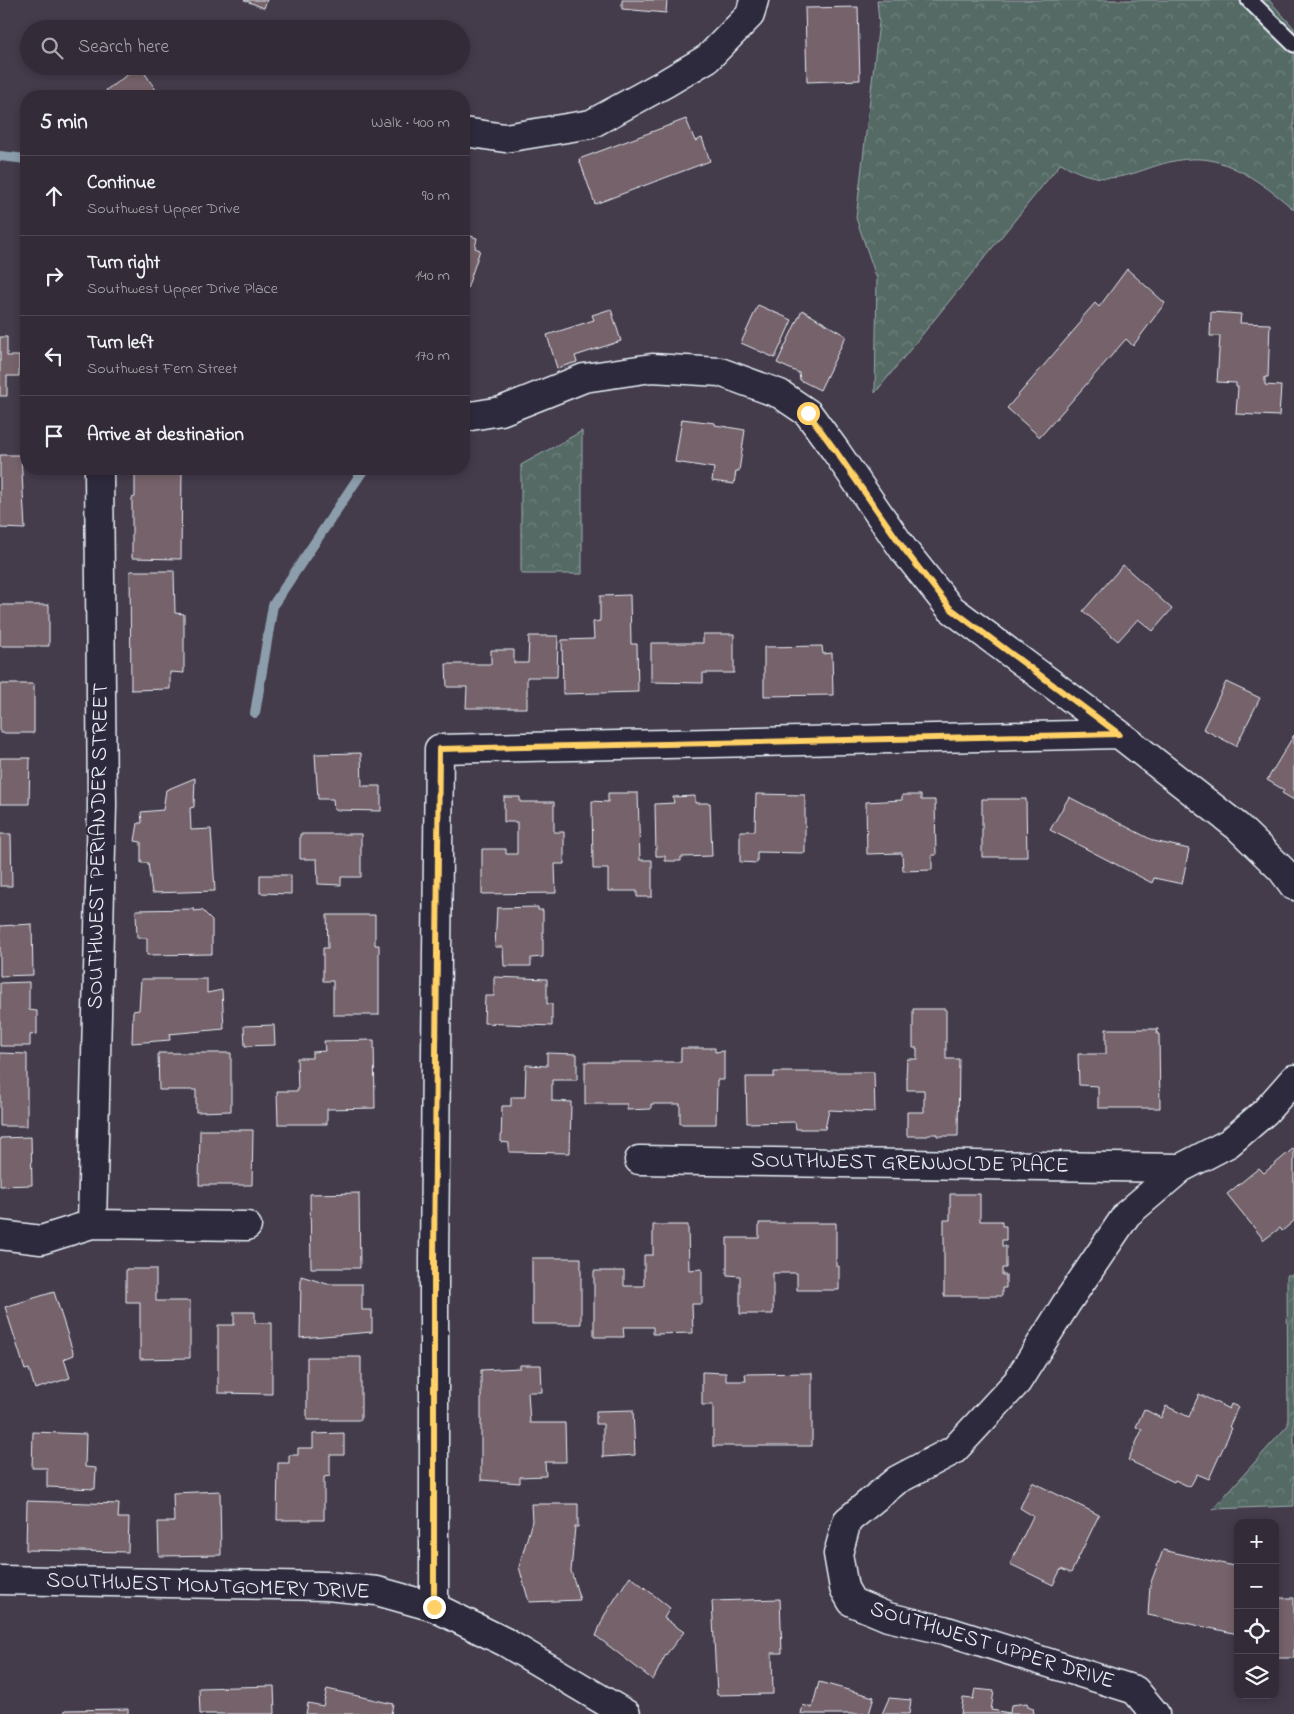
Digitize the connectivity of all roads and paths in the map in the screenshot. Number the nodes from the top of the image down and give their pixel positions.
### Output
1 (754, 0) edge
2 (1250, 0) edge
3 (1294, 44) edge
4 (470, 133) edge
5 (470, 416) edge
6 (99, 475) edge
7 (1119, 734) junction
8 (1294, 886) edge
9 (1294, 1079) edge
10 (639, 1160) dead end
11 (1181, 1168) junction
12 (92, 1224) junction
13 (247, 1226) dead end
14 (0, 1234) edge
15 (0, 1580) edge
16 (434, 1607) junction
17 (626, 1714) edge
18 (1155, 1714) edge

1 - 4 street
2 - 3 lane
5 - 7 street
6 - 12 street, SOUTHWEST PERIANDER STREET
7 - 8 street
7 - 16 street
9 - 11 street, SOUTHWEST UPPER DRIVE
10 - 11 street, SOUTHWEST GRENWOLDE PLACE
11 - 18 street, SOUTHWEST UPPER DRIVE
12 - 13 street
12 - 14 street
15 - 16 street, SOUTHWEST MONTGOMERY DRIVE
16 - 17 street, SOUTHWEST MONTGOMERY DRIVE

